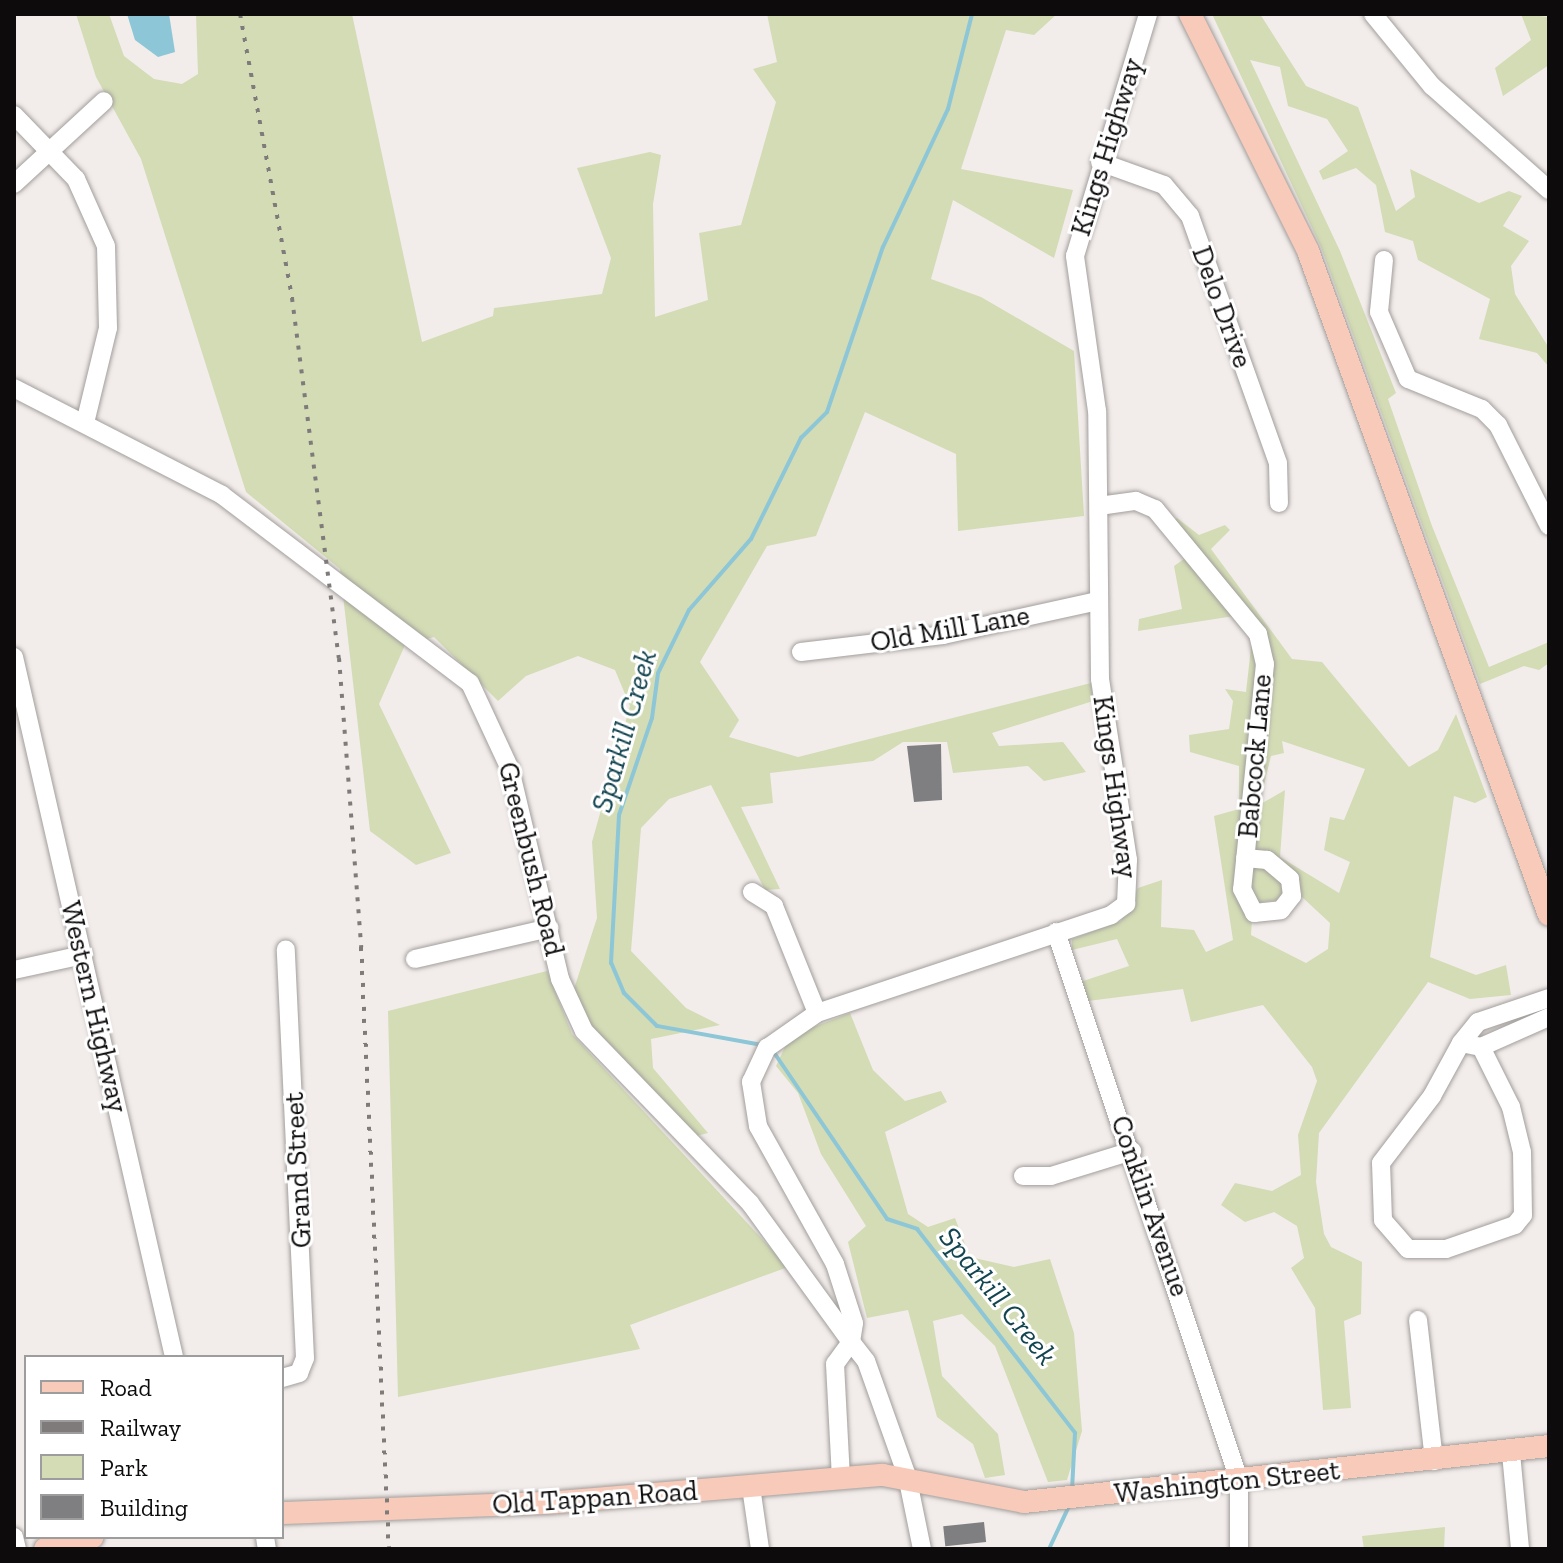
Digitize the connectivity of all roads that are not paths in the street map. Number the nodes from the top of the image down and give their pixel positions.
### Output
1 (1148, 14) edge
2 (1190, 14) edge
3 (1373, 14) edge
4 (104, 101) dead end
5 (14, 115) edge
6 (48, 152) junction
7 (1100, 162) junction
8 (14, 184) edge
9 (1549, 190) edge
10 (1384, 260) dead end
11 (14, 388) edge
12 (85, 423) junction
13 (1279, 503) dead end
14 (1099, 506) junction
15 (1549, 526) edge
16 (1098, 601) junction
17 (801, 652) dead end
18 (14, 657) edge
19 (1245, 858) dead end
20 (752, 892) dead end
21 (1549, 915) edge
22 (549, 928) junction
23 (1056, 932) junction
24 (286, 949) dead end
25 (83, 955) junction
26 (415, 959) dead end
27 (14, 970) edge
28 (1549, 998) edge
29 (817, 1013) junction
30 (1549, 1017) edge
31 (1461, 1043) junction
32 (1481, 1047) junction
33 (1132, 1151) junction
34 (1023, 1176) dead end
35 (830, 1252) junction
36 (822, 1298) junction
37 (1418, 1320) dead end
38 (851, 1342) junction
39 (174, 1355) edge
40 (284, 1377) edge
41 (1549, 1446) edge
42 (1511, 1453) junction
43 (1434, 1461) junction
44 (907, 1476) junction
45 (841, 1478) junction
46 (1239, 1480) junction
47 (751, 1487) junction
48 (284, 1513) edge
49 (14, 1537) edge
50 (85, 1539) edge
51 (17, 1549) edge
52 (45, 1549) edge
53 (760, 1549) edge
54 (922, 1549) edge
55 (1239, 1549) edge
56 (1520, 1549) edge

1 - 7 street, Kings Highway
2 - 21 main road
3 - 9 street
4 - 6 street
5 - 6 street
6 - 8 street
6 - 12 street
7 - 13 street, Delo Drive
7 - 14 street, Kings Highway
10 - 15 street
11 - 12 street, Greenbush Road
12 - 22 street, Greenbush Road
14 - 16 street, Kings Highway
14 - 19 street, Babcock Lane
16 - 17 street, Old Mill Lane
16 - 23 street, Kings Highway
18 - 25 street, Western Highway
20 - 29 street
22 - 26 street
22 - 36 street, Greenbush Road
23 - 29 street, Kings Highway
23 - 33 street, Conklin Avenue
24 - 40 street, Grand Street
25 - 27 street
25 - 39 street, Western Highway
28 - 31 street
29 - 35 street, Kings Highway
30 - 32 street
31 - 32 street
31 - 32 street
33 - 34 street
33 - 46 street, Conklin Avenue
35 - 36 street
35 - 38 street, Kings Highway
36 - 38 street, Greenbush Road
37 - 43 street
38 - 44 street, Kings Highway
38 - 45 street
41 - 42 main road, Washington Street
42 - 43 main road, Washington Street
42 - 56 street
43 - 46 main road, Washington Street
44 - 45 main road, Old Tappan Road
44 - 46 main road, Washington Street
44 - 54 street, Kings Highway
45 - 47 main road, Old Tappan Road
46 - 55 street, Conklin Avenue
47 - 48 main road, Old Tappan Road
47 - 53 street
49 - 51 street
50 - 52 main road

